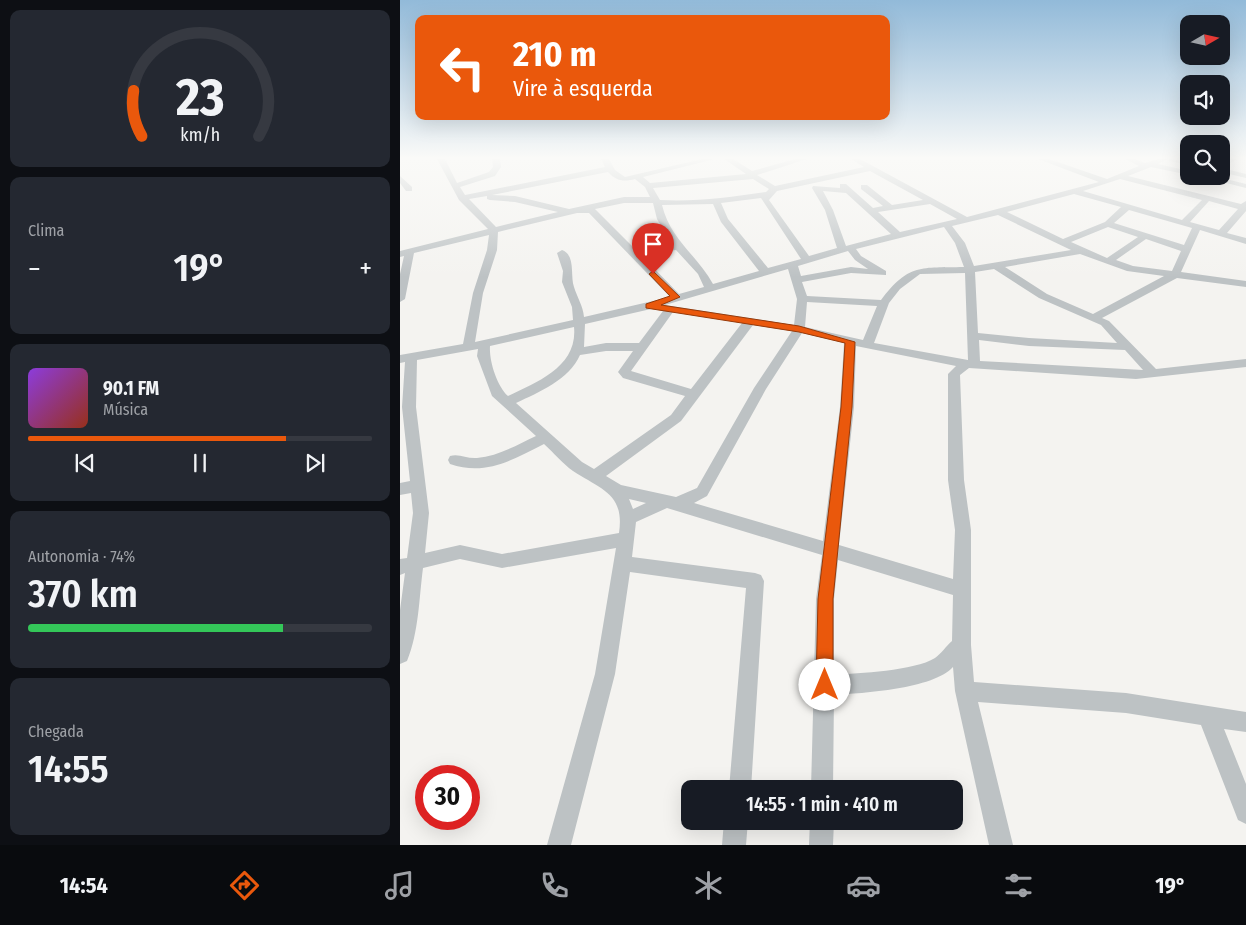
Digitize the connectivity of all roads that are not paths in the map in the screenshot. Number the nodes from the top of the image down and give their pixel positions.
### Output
1 (464, 198) edge
2 (510, 198) edge
3 (732, 198) edge
4 (766, 198) edge
5 (824, 198) edge
6 (857, 198) edge
7 (878, 198) edge
8 (927, 198) edge
9 (1047, 198) edge
10 (1097, 198) edge
11 (1207, 199) joint
12 (657, 201) junction
13 (716, 201) junction
14 (932, 201) junction
15 (889, 207) junction
16 (1245, 207) edge
17 (1127, 208) junction
18 (586, 210) junction
19 (871, 211) junction
20 (569, 212) junction
21 (999, 212) junction
22 (966, 220) junction
23 (1184, 223) junction
24 (1108, 224) junction
25 (947, 225) junction
26 (1197, 227) junction
27 (494, 231) junction
28 (1221, 234) junction
29 (898, 235) junction
30 (1146, 236) junction
31 (1246, 241) edge
32 (1063, 242) junction
33 (680, 247) junction
34 (846, 249) junction
35 (1186, 249) junction
36 (1080, 251) junction
37 (405, 252) edge
38 (562, 253) dead end
39 (633, 253) junction
40 (806, 260) junction
41 (1107, 262) junction
42 (792, 264) junction
43 (996, 266) junction
44 (970, 270) junction
45 (765, 271) junction
46 (882, 273) junction
47 (1176, 275) junction
48 (797, 280) junction
49 (1246, 284) edge
50 (710, 287) junction
51 (896, 288) junction
52 (676, 297) junction
53 (802, 299) junction
54 (400, 300) edge
55 (884, 303) junction
56 (649, 306) junction
57 (670, 309) junction
58 (1095, 317) junction
59 (579, 322) junction
60 (749, 322) junction
61 (799, 329) junction
62 (974, 336) junction
63 (850, 342) junction
64 (484, 344) junction
65 (867, 345) junction
66 (468, 347) junction
67 (641, 347) junction
68 (1129, 347) junction
69 (577, 352) junction
70 (405, 358) edge
71 (1246, 363) edge
72 (970, 364) junction
73 (1154, 374) junction
74 (693, 394) junction
75 (507, 402) junction
76 (545, 438) junction
77 (454, 460) dead end
78 (593, 477) junction
79 (418, 485) junction
80 (400, 488) edge
81 (617, 490) junction
82 (670, 503) junction
83 (629, 518) junction
84 (626, 539) junction
85 (831, 549) junction
86 (621, 563) junction
87 (406, 566) edge
88 (960, 589) junction
89 (961, 645) junction
90 (400, 654) edge
91 (825, 685) junction
92 (966, 691) junction
93 (1208, 716) junction
94 (1246, 722) edge
95 (741, 780) edge
96 (822, 780) edge
97 (1246, 812) edge
98 (735, 830) edge
99 (822, 830) edge
100 (559, 845) edge
101 (734, 845) edge
102 (821, 845) edge
103 (1001, 845) edge

1 - 27 street
2 - 20 street
3 - 13 street
4 - 40 street
5 - 34 street
6 - 19 street
7 - 15 street
8 - 14 street
9 - 21 street
10 - 17 street
11 - 16 street
11 - 23 street
12 - 13 street
12 - 18 street
12 - 33 street
13 - 45 street
14 - 15 street
14 - 22 street
15 - 19 street
16 - 28 street
17 - 23 street
17 - 24 street
18 - 20 street
18 - 39 street
19 - 29 street
20 - 27 street
21 - 22 street
21 - 32 street
22 - 25 street
23 - 26 street
24 - 30 street
24 - 32 street
25 - 29 street
25 - 44 street
26 - 28 street
26 - 35 street
27 - 37 street
27 - 66 street
28 - 31 street
29 - 34 street
30 - 35 street
30 - 41 street
32 - 36 street
33 - 39 street
33 - 50 street
34 - 40 street
34 - 46 street
35 - 47 street
36 - 41 street
36 - 43 street
37 - 54 street
38 - 59 street
39 - 52 street
40 - 42 street
41 - 47 street
42 - 45 street
42 - 48 street
43 - 44 street
43 - 58 street
44 - 51 street
44 - 62 street
45 - 50 street
46 - 48 street
46 - 51 street
47 - 49 street
47 - 58 street
48 - 53 street
50 - 52 street
51 - 55 street
52 - 56 street
53 - 55 street
53 - 61 street
55 - 65 street
56 - 57 street
56 - 59 street
57 - 60 street
57 - 67 street
58 - 68 street
59 - 64 street
59 - 69 street
60 - 61 street
60 - 74 street
61 - 63 street
61 - 82 street
62 - 68 street
62 - 72 street
63 - 65 street
63 - 85 street
64 - 66 street
64 - 75 street
65 - 72 street
66 - 70 street
67 - 69 street
67 - 74 street
68 - 73 street
69 - 75 street
70 - 79 street
71 - 73 street
72 - 73 street
72 - 88 street
74 - 78 street
75 - 76 street
76 - 77 street
76 - 78 street
78 - 81 street
79 - 80 street
79 - 87 street
81 - 82 street
81 - 83 street
82 - 83 street
82 - 85 street
83 - 84 street
84 - 86 street
84 - 87 street
85 - 88 street
85 - 91 street
86 - 95 street
86 - 100 street
87 - 90 street
88 - 89 street
89 - 91 street
89 - 92 street
91 - 96 street
92 - 93 street
92 - 103 street
93 - 94 street
93 - 97 street
98 - 101 street
99 - 102 street

